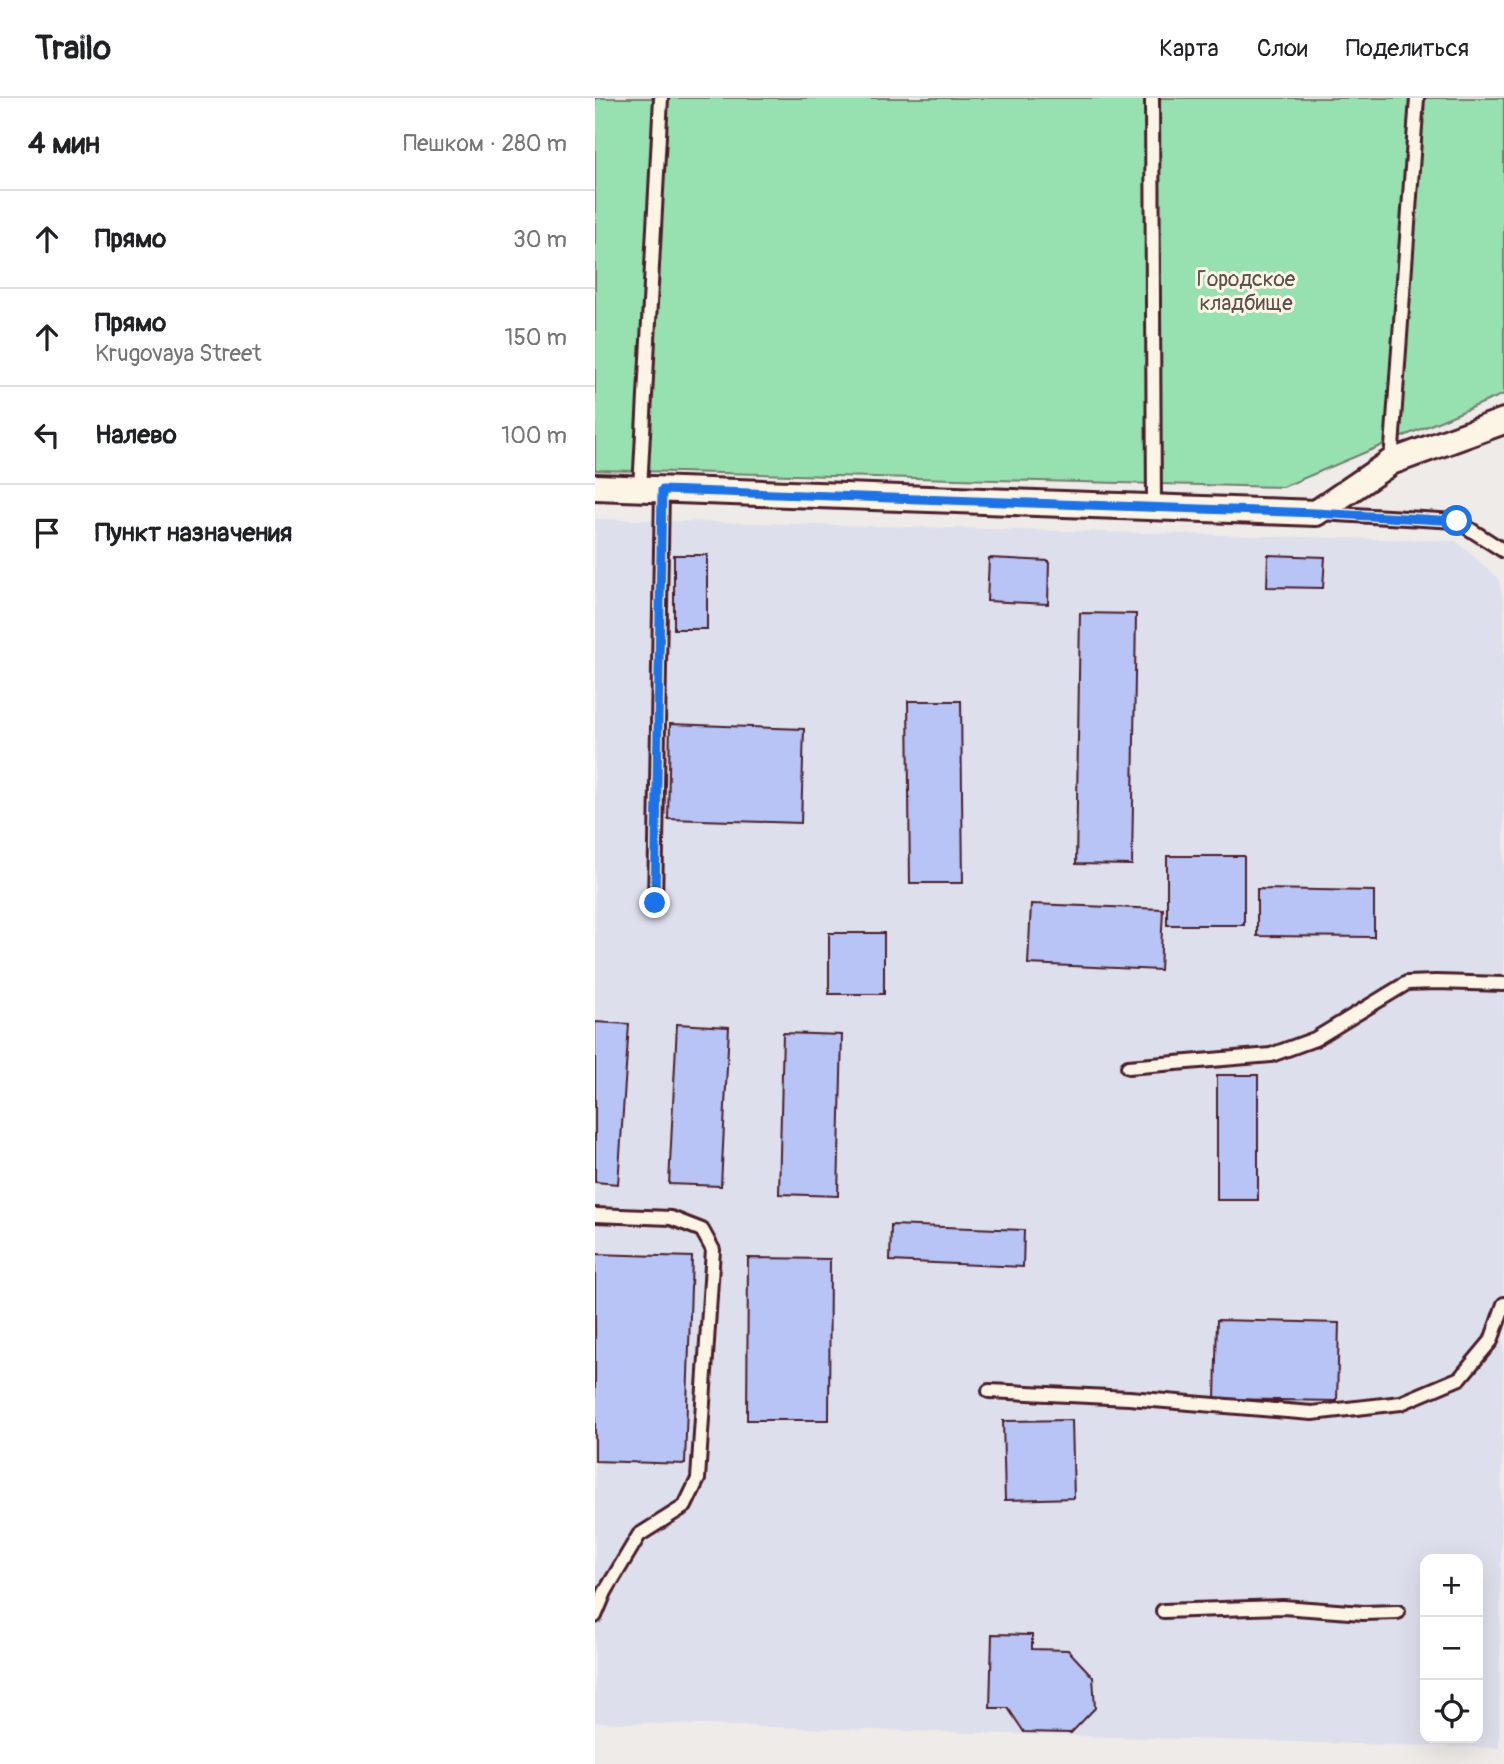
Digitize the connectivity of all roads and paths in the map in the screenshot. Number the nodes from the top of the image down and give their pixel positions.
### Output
1 (661, 98) edge
2 (1152, 98) edge
3 (1416, 98) edge
4 (1504, 421) edge
5 (1391, 462) junction
6 (595, 487) edge
7 (651, 490) junction
8 (1154, 508) junction
9 (1316, 513) junction
10 (1504, 551) edge
11 (655, 903) dead end
12 (1504, 984) edge
13 (1128, 1067) dead end
14 (595, 1215) edge
15 (1504, 1304) edge
16 (989, 1391) dead end
17 (1163, 1611) dead end
18 (1398, 1612) dead end
19 (595, 1616) edge

1 - 7 lane
2 - 8 lane
3 - 5 lane
4 - 5 street
5 - 9 street
6 - 7 street
7 - 8 street
7 - 11 lane
8 - 9 street
9 - 10 lane
12 - 13 lane
14 - 19 lane
15 - 16 lane
17 - 18 lane

